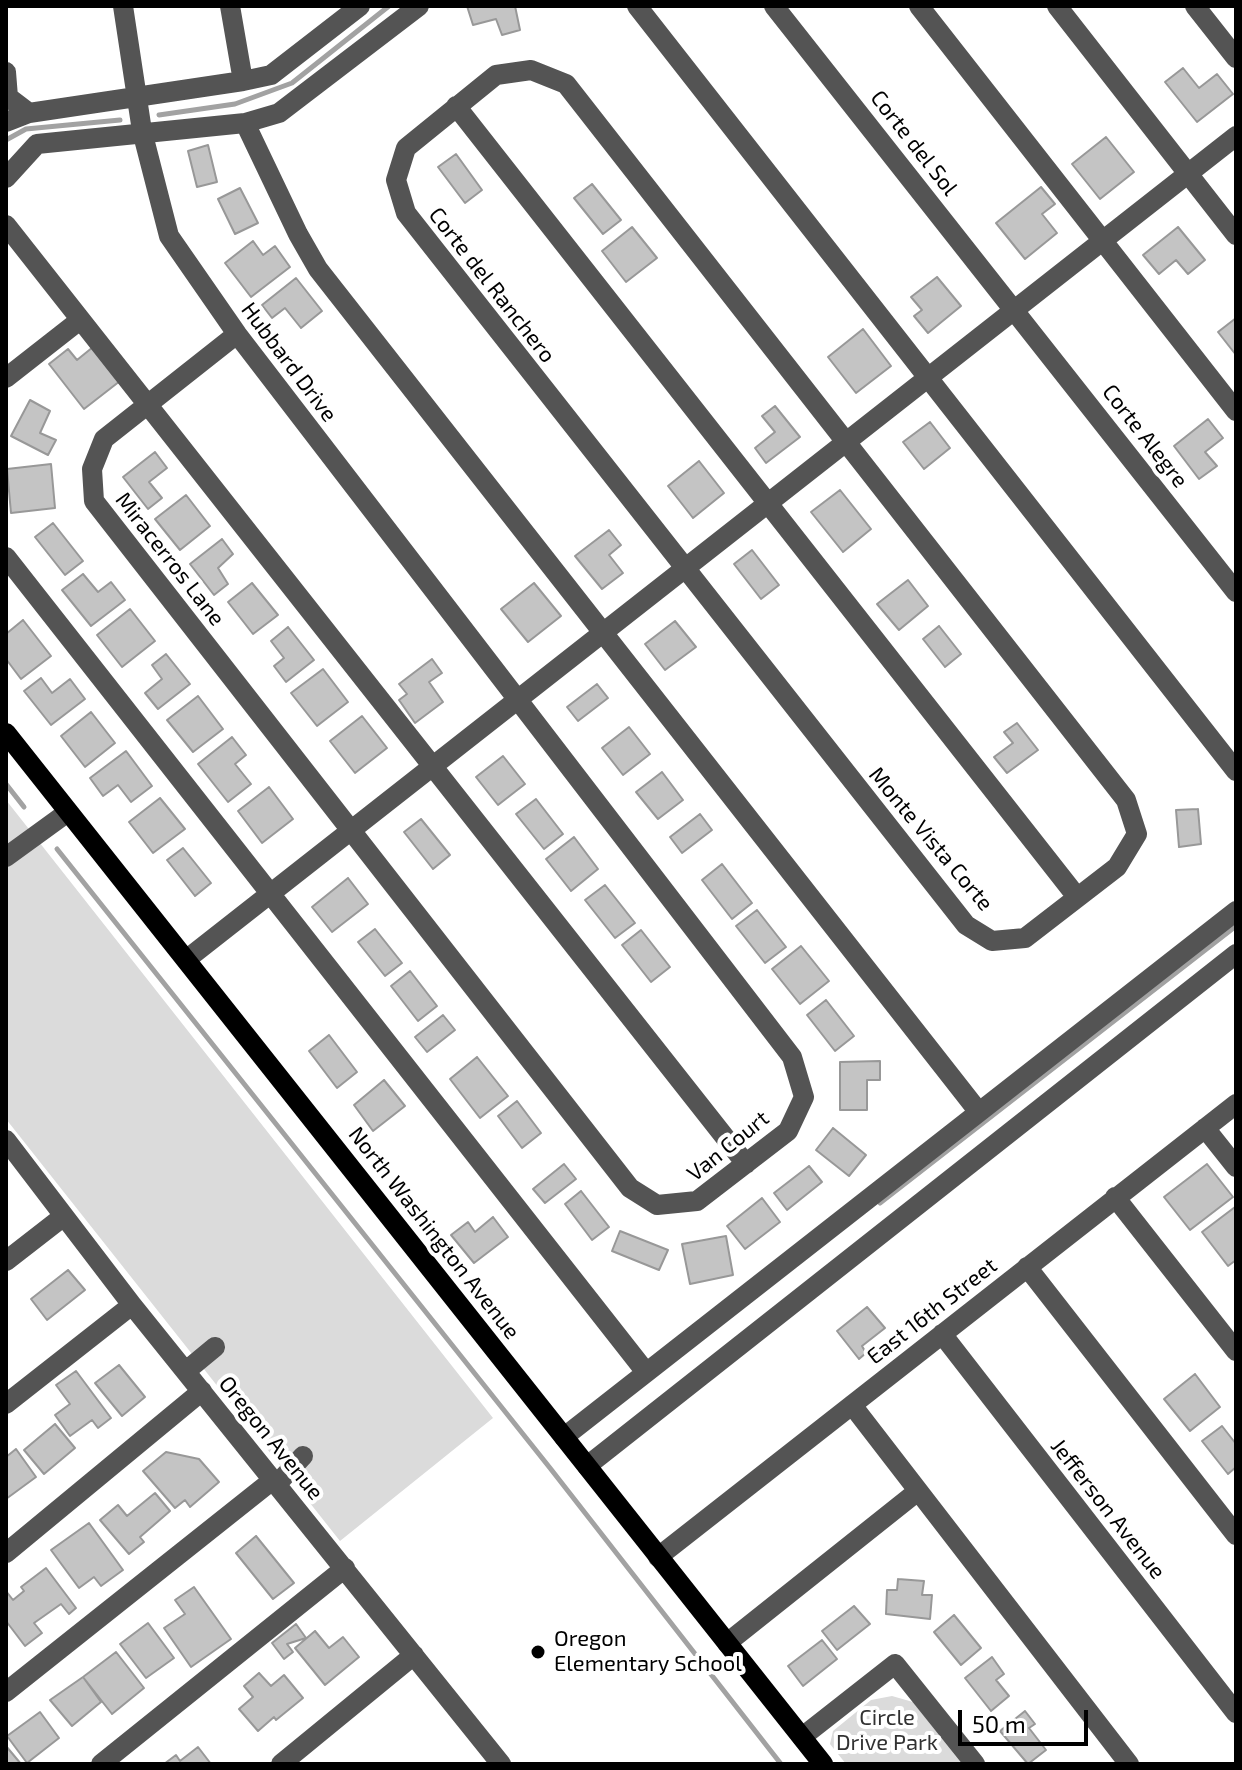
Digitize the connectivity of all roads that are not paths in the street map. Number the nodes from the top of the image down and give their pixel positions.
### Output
1 (123, 6) edge
2 (230, 6) edge
3 (360, 6) edge
4 (419, 6) edge
5 (637, 6) edge
6 (774, 6) edge
7 (919, 6) edge
8 (1057, 6) edge
9 (1195, 6) edge
10 (1236, 58) edge
11 (6, 72) edge
12 (243, 81) junction
13 (136, 97) junction
14 (456, 106) junction
15 (29, 113) junction
16 (6, 122) edge
17 (245, 123) junction
18 (142, 131) junction
19 (1236, 136) edge
20 (1188, 174) junction
21 (6, 178) edge
22 (6, 225) edge
23 (1236, 235) edge
24 (1104, 240) junction
25 (1015, 309) junction
26 (80, 320) junction
27 (237, 334) junction
28 (929, 377) junction
29 (6, 378) edge
30 (149, 404) junction
31 (1236, 411) edge
32 (848, 441) junction
33 (768, 503) junction
34 (6, 557) edge
35 (684, 569) junction
36 (1236, 592) edge
37 (604, 632) junction
38 (517, 701) junction
39 (6, 733) edge
40 (434, 766) junction
41 (1236, 771) edge
42 (68, 812) junction
43 (351, 831) junction
44 (6, 857) edge
45 (271, 894) junction
46 (1077, 897) junction
47 (1236, 911) edge
48 (1236, 954) edge
49 (187, 959) junction
50 (1236, 1104) edge
51 (978, 1111) junction
52 (1205, 1128) junction
53 (6, 1140) edge
54 (746, 1164) junction
55 (1236, 1167) edge
56 (1115, 1197) junction
57 (64, 1216) junction
58 (6, 1261) edge
59 (1027, 1267) junction
60 (132, 1305) junction
61 (942, 1334) junction
62 (215, 1347) dead end
63 (1236, 1351) edge
64 (186, 1371) junction
65 (645, 1371) junction
66 (202, 1391) junction
67 (6, 1404) edge
68 (852, 1405) junction
69 (564, 1437) junction
70 (303, 1456) dead end
71 (587, 1466) junction
72 (276, 1482) junction
73 (918, 1491) junction
74 (1236, 1535) edge
75 (6, 1553) edge
76 (658, 1557) junction
77 (345, 1568) junction
78 (727, 1643) junction
79 (414, 1655) junction
80 (6, 1692) edge
81 (1236, 1713) edge
82 (802, 1737) junction
83 (101, 1764) edge
84 (281, 1764) edge
85 (501, 1764) edge
86 (823, 1764) edge
87 (975, 1764) edge
88 (1129, 1764) edge

1 - 13 street, Hubbard Drive
2 - 12 street
3 - 12 street
4 - 17 street
5 - 28 street
6 - 25 street, Corte del Sol
7 - 24 street
8 - 20 street
9 - 10 street
11 - 15 street
12 - 13 street
13 - 15 street
13 - 18 street, Hubbard Drive
14 - 32 street, Corte del Ranchero
14 - 33 street
14 - 35 street, Corte del Ranchero
15 - 16 street
17 - 18 street
17 - 37 street
18 - 21 street
18 - 27 street, Hubbard Drive
19 - 20 street
20 - 23 street
20 - 24 street
22 - 26 street
24 - 25 street
24 - 31 street
25 - 28 street
25 - 36 street, Corte Alegre
26 - 29 street
26 - 30 street
27 - 30 street, Miracerros Lane
27 - 38 street, Hubbard Drive
28 - 32 street
28 - 41 street
30 - 40 street
30 - 43 street, Miracerros Lane
32 - 33 street
32 - 46 street, Monte Vista Corte
33 - 35 street
33 - 46 street
34 - 45 street
35 - 37 street
35 - 46 street, Monte Vista Corte
37 - 38 street
37 - 51 street
38 - 40 street
38 - 54 street, Van Court
39 - 42 main road, North Washington Avenue
40 - 43 street
40 - 54 street
42 - 44 street
42 - 49 main road, North Washington Avenue
43 - 45 street
43 - 54 street, Van Court
45 - 49 street
45 - 65 street
47 - 51 street
48 - 71 street
49 - 69 main road, North Washington Avenue
50 - 52 street, East 16th Street
51 - 65 street
52 - 55 street
52 - 56 street, East 16th Street
53 - 57 street, Oregon Avenue
56 - 59 street, East 16th Street
56 - 63 street
57 - 58 street
57 - 60 street, Oregon Avenue
59 - 61 street, East 16th Street
59 - 74 street
60 - 64 street, Oregon Avenue
60 - 67 street
61 - 68 street, East 16th Street
61 - 81 street, Jefferson Avenue
62 - 64 street
64 - 66 street, Oregon Avenue
65 - 69 street
66 - 72 street, Oregon Avenue
66 - 75 street
68 - 73 street
68 - 76 street, East 16th Street
69 - 71 main road, North Washington Avenue
70 - 72 street
71 - 76 main road, North Washington Avenue
72 - 77 street, Oregon Avenue
72 - 80 street
73 - 78 street
73 - 88 street
76 - 78 main road, North Washington Avenue
77 - 79 street, Oregon Avenue
77 - 83 street
78 - 82 main road, North Washington Avenue
79 - 84 street
79 - 85 street, Oregon Avenue
82 - 86 main road, North Washington Avenue
82 - 87 street

